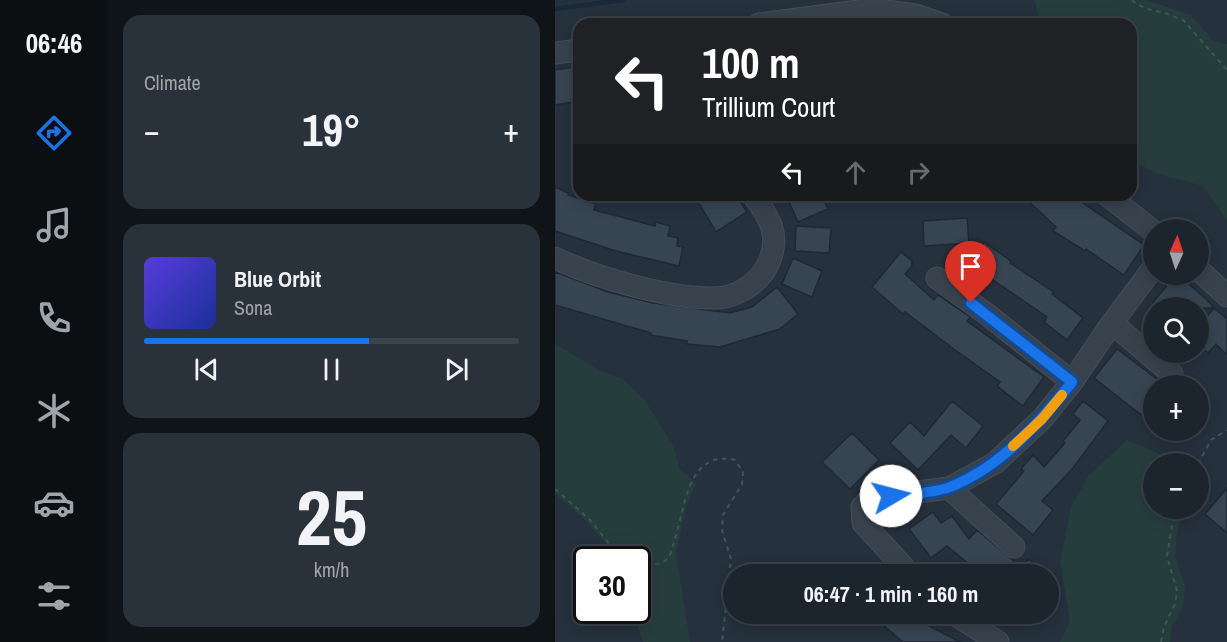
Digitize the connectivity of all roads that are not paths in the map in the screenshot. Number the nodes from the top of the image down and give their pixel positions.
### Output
1 (829, 18) edge
2 (924, 18) edge
3 (573, 51) edge
4 (555, 53) edge
5 (757, 201) edge
6 (1115, 201) edge
7 (1143, 223) edge
8 (555, 258) edge
9 (937, 278) dead end
10 (1209, 279) edge
11 (1143, 282) edge
12 (1227, 296) edge
13 (1113, 323) junction
14 (1172, 374) dead end
15 (1072, 382) junction
16 (949, 488) junction
17 (1014, 547) dead end
18 (901, 564) edge
19 (970, 624) edge
20 (998, 642) edge

1 - 2 street
3 - 4 street
5 - 8 street
6 - 7 street
9 - 15 street
10 - 12 street
11 - 13 street
13 - 14 street
13 - 15 street
15 - 16 street
16 - 17 street
16 - 18 street
19 - 20 street

